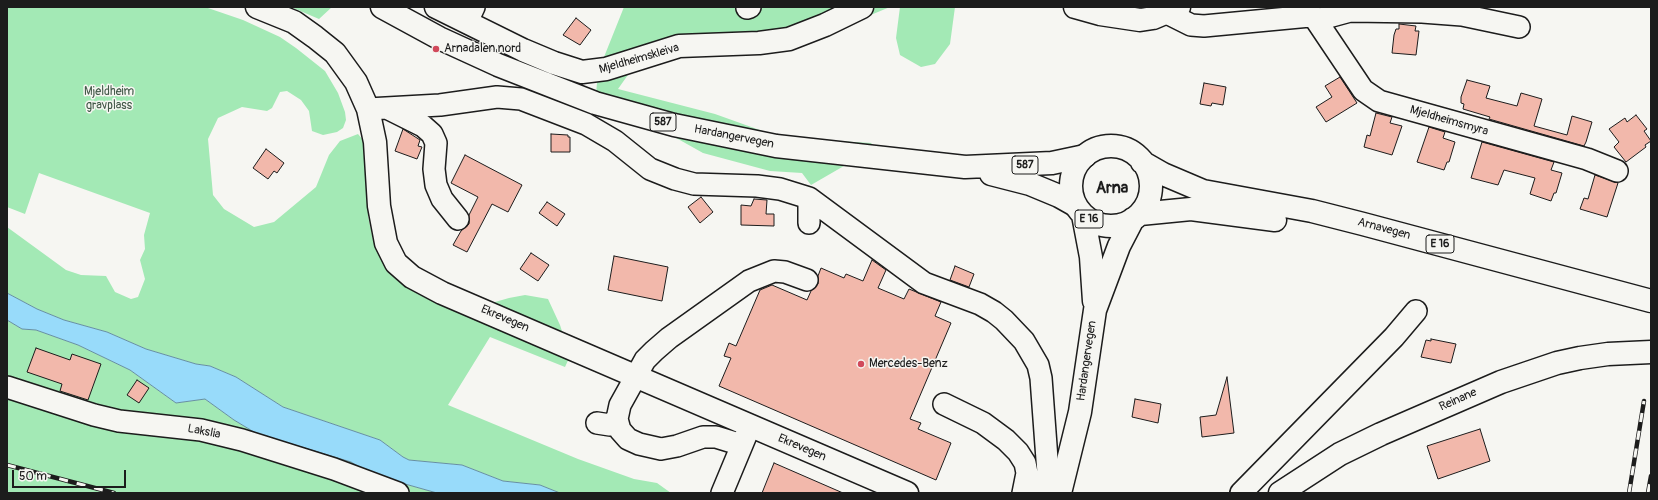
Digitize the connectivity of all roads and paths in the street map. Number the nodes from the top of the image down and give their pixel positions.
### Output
1 (257, 7) edge
2 (382, 7) edge
3 (436, 7) edge
4 (862, 7) edge
5 (1075, 7) edge
6 (1173, 10) edge
7 (471, 15) edge
8 (1317, 20) junction
9 (1519, 27) dead end
10 (376, 108) junction
11 (1084, 156) junction
12 (1142, 162) junction
13 (964, 167) junction
14 (1617, 171) dead end
15 (809, 198) junction
16 (1079, 210) junction
17 (1136, 216) junction
18 (458, 219) dead end
19 (809, 223) dead end
20 (806, 280) dead end
21 (1651, 301) edge
22 (1095, 310) junction
23 (1416, 311) dead end
24 (1651, 313) edge
25 (1651, 352) edge
26 (636, 375) junction
27 (7, 387) edge
28 (944, 404) dead end
29 (746, 435) junction
30 (882, 488) edge
31 (398, 493) edge
32 (722, 493) edge
33 (907, 493) edge
34 (1023, 493) edge
35 (1041, 493) edge
36 (1060, 493) edge
37 (1241, 493) edge
38 (1280, 493) edge

1 - 10 main road, Ekrevegen
2 - 13 main road, Hardangervegen / 587
3 - 7 main road, Mjeldheimskleiva
4 - 7 main road, Mjeldheimskleiva
5 - 6 main road
6 - 8 street
8 - 9 street
8 - 14 street, Mjeldheimsmyra
10 - 15 street
10 - 18 street
10 - 26 main road, Ekrevegen
11 - 12 main road, E 16
11 - 13 main road, Hardangervegen / 587
11 - 16 main road, E 16
12 - 17 main road, E 16
12 - 21 main road, Arnavegen / E 16
13 - 16 main road, Hardangervegen / 587
15 - 19 street
15 - 35 street
16 - 17 main road, E 16
16 - 22 main road, Hardangervegen / E 16
17 - 22 main road, Hardangervegen / E 16
17 - 24 main road, Arnavegen / E 16
20 - 26 street
22 - 36 main road, Hardangervegen / E 16
23 - 37 street
25 - 38 main road, Reinane
26 - 29 main road, Ekrevegen
26 - 29 street
27 - 31 street, Lakslia
28 - 34 street
29 - 30 main road, Ekrevegen
29 - 32 street
30 - 33 main road, Ekrevegen

